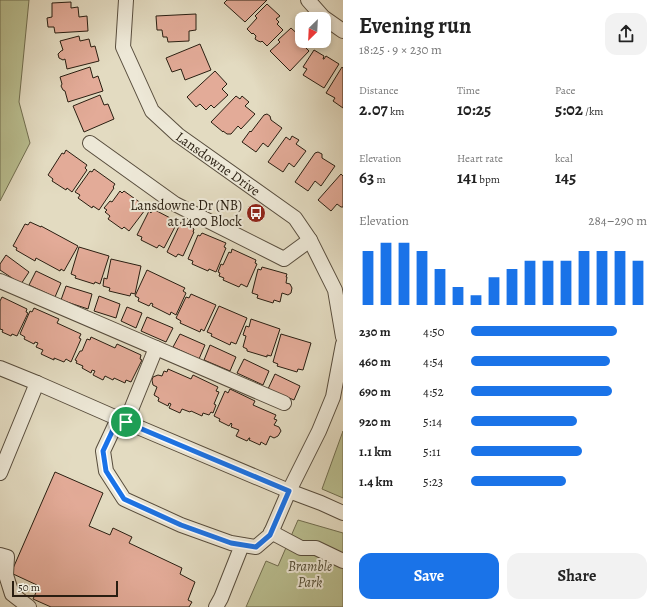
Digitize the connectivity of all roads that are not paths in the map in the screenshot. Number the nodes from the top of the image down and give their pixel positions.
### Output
1 (126, 0) edge
2 (308, 0) edge
3 (343, 31) edge
4 (90, 142) dead end
5 (310, 240) junction
6 (0, 281) edge
7 (343, 338) edge
8 (343, 344) edge
9 (156, 348) junction
10 (0, 368) edge
11 (37, 383) junction
12 (284, 403) dead end
13 (122, 421) junction
14 (3, 456) edge
15 (0, 473) edge
16 (289, 491) junction
17 (343, 513) edge
18 (271, 532) junction
19 (242, 544) junction
20 (0, 555) edge
21 (343, 561) edge
22 (29, 607) edge
23 (216, 607) edge

1 - 5 street, Lansdowne Drive
2 - 3 street
4 - 5 street
5 - 7 street, Lansdowne Drive
6 - 9 street
8 - 16 street
9 - 12 street
9 - 13 street
10 - 11 street
11 - 13 street
11 - 14 street
13 - 16 street
13 - 19 street
14 - 15 street
16 - 17 street
16 - 18 street
18 - 19 street
18 - 21 street
19 - 23 street
20 - 22 street

